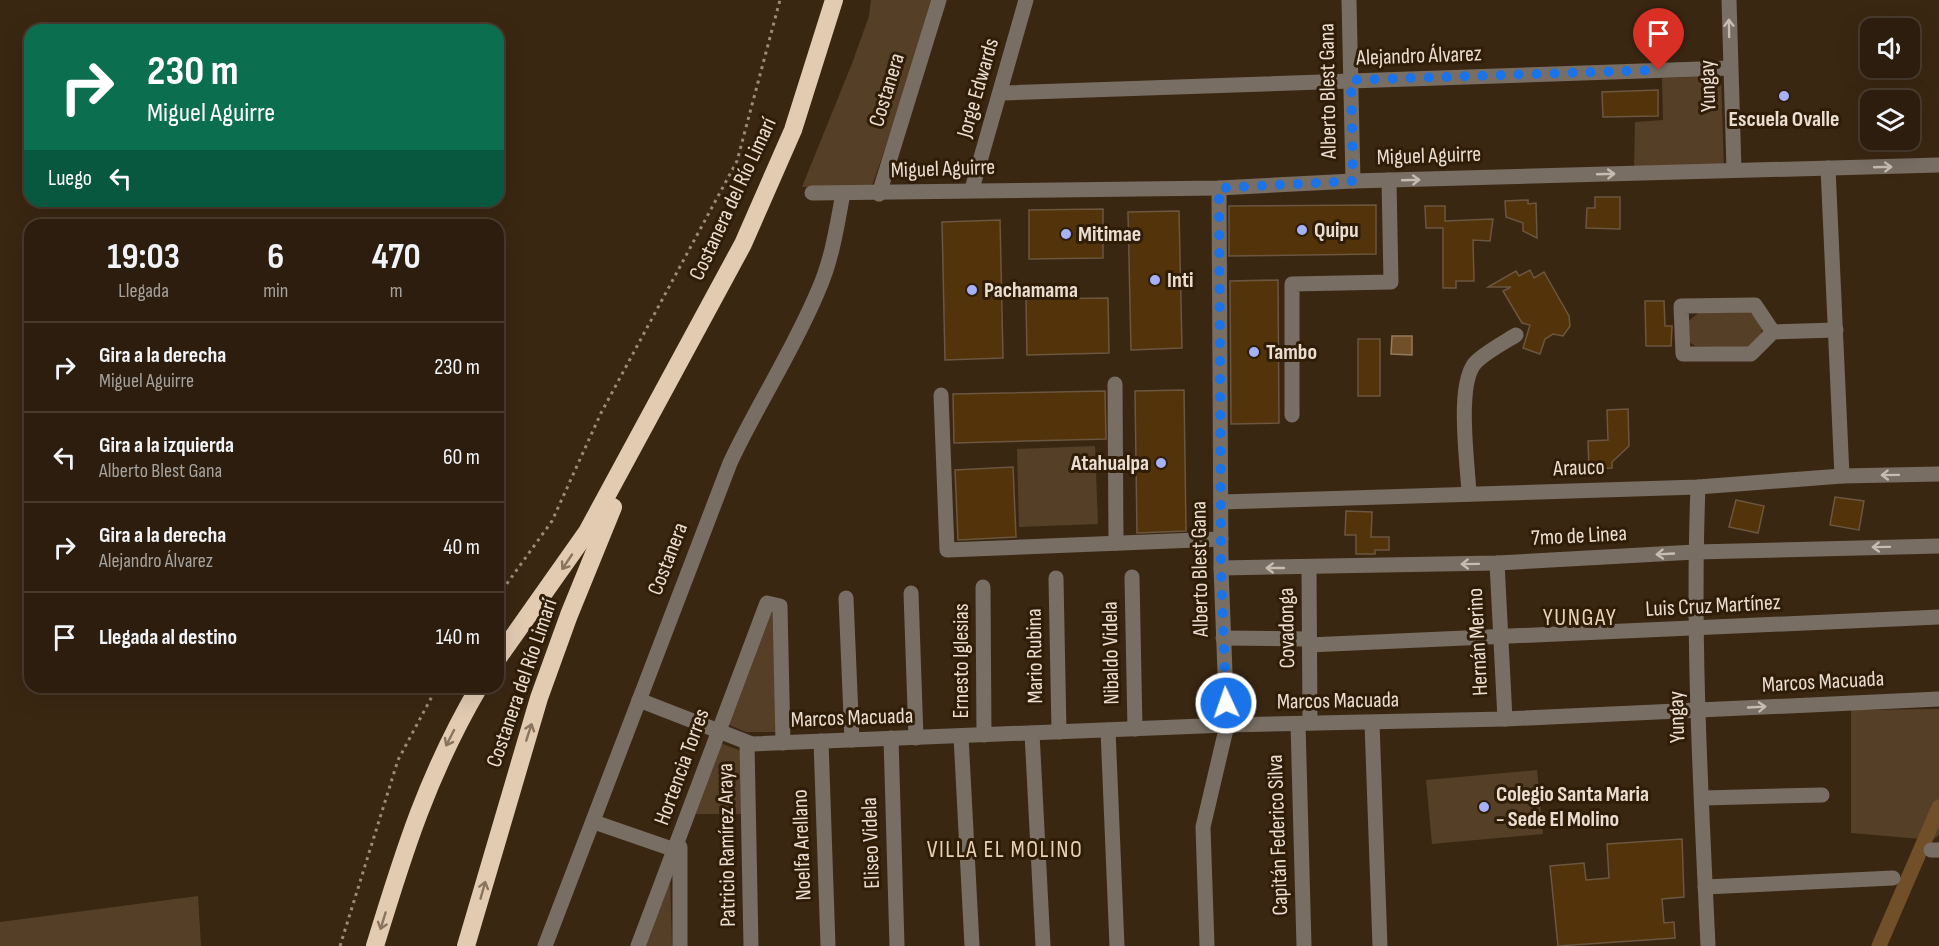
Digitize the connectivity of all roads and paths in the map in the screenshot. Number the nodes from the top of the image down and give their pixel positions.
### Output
1 (780, 0) edge
2 (834, 0) edge
3 (939, 0) edge
4 (1026, 0) edge
5 (1349, 0) edge
6 (1729, 0) edge
7 (1730, 68) junction
8 (1351, 80) junction
9 (1002, 93) junction
10 (1939, 165) edge
11 (1828, 168) junction
12 (1734, 170) junction
13 (1389, 180) junction
14 (1353, 181) junction
15 (1219, 188) junction
16 (972, 189) junction
17 (812, 193) dead end
18 (843, 193) junction
19 (879, 194) junction
20 (1836, 330) junction
21 (1773, 332) junction
22 (1516, 335) dead end
23 (1115, 384) dead end
24 (941, 395) dead end
25 (656, 409) junction
26 (1292, 415) dead end
27 (1939, 474) edge
28 (1842, 476) junction
29 (1698, 487) junction
30 (1469, 494) junction
31 (1221, 502) junction
32 (1221, 539) junction
33 (1116, 543) junction
34 (1939, 546) edge
35 (1695, 552) junction
36 (1497, 563) junction
37 (1221, 568) junction
38 (1309, 568) junction
39 (1132, 577) dead end
40 (1056, 578) dead end
41 (983, 587) dead end
42 (504, 588) edge
43 (911, 593) dead end
44 (846, 598) dead end
45 (1939, 617) edge
46 (1698, 629) junction
47 (1499, 636) junction
48 (1223, 638) junction
49 (1309, 642) junction
50 (504, 649) edge
51 (434, 693) edge
52 (476, 693) edge
53 (1939, 699) edge
54 (639, 700) junction
55 (1699, 710) junction
56 (1504, 718) junction
57 (1304, 723) junction
58 (1372, 723) junction
59 (1227, 725) junction
60 (1136, 729) junction
61 (1108, 730) junction
62 (718, 731) junction
63 (1059, 732) junction
64 (1032, 733) junction
65 (984, 735) junction
66 (961, 736) junction
67 (891, 738) junction
68 (916, 738) junction
69 (852, 740) junction
70 (821, 741) junction
71 (747, 743) junction
72 (783, 743) junction
73 (1822, 795) dead end
74 (1703, 798) junction
75 (594, 822) junction
76 (678, 844) junction
77 (1893, 878) dead end
78 (1705, 887) junction
79 (340, 946) edge
80 (375, 946) edge
81 (466, 946) edge
82 (545, 946) edge
83 (638, 946) edge
84 (680, 946) edge
85 (751, 946) edge
86 (828, 946) edge
87 (897, 946) edge
88 (972, 946) edge
89 (1043, 946) edge
90 (1117, 946) edge
91 (1207, 946) edge
92 (1304, 946) edge
93 (1380, 946) edge
94 (1708, 946) edge

1 - 42 path
2 - 25 highway, Costanera del Río Limarí
3 - 19 street, Costanera
4 - 9 street, Jorge Edwards
5 - 8 street, Alberto Blest Gana
7 -> 6 street, Yungay
7 - 8 street, Alejandro Álvarez
7 - 12 street, Yungay
8 - 9 street, Alejandro Álvarez
8 - 14 street, Alberto Blest Gana
9 - 16 street, Jorge Edwards
11 -> 10 street, Miguel Aguirre
11 - 12 street, Miguel Aguirre
11 - 20 street
13 -> 12 street, Miguel Aguirre
13 - 14 street, Miguel Aguirre
13 - 26 street
14 - 15 street, Miguel Aguirre
15 - 16 street, Miguel Aguirre
15 - 31 street, Alberto Blest Gana
16 - 19 street, Miguel Aguirre
17 - 18 street, Miguel Aguirre
18 - 19 street, Miguel Aguirre
18 - 54 street, Costanera
20 - 21 street
20 - 28 street
21 - 21 street
22 - 30 street
23 - 33 street
24 - 33 street
25 -> 50 highway, Costanera del Río Limarí
81 -> 25 highway, Costanera del Río Limarí
27 -> 28 street, Arauco
28 - 29 street, Arauco
29 - 30 street, Arauco
29 - 35 street, Yungay
30 - 31 street, Arauco
31 - 32 street, Alberto Blest Gana
32 - 33 street
32 - 37 street, Alberto Blest Gana
34 -> 35 street, 7mo de Linea
35 -> 36 street, 7mo de Linea
35 - 46 street, Yungay
36 -> 38 street, 7mo de Linea
36 - 47 street, Hernán Merino
38 -> 37 street, 7mo de Linea
37 - 48 street, Alberto Blest Gana
38 - 49 street, Covadonga
39 - 60 street, Nibaldo Videla
40 - 63 street, Mario Rubina
41 - 65 street, Ernesto Iglesias
43 - 68 street
44 - 69 street
45 - 46 street, Luis Cruz Martínez
46 - 47 street, Luis Cruz Martínez
46 - 55 street, Yungay
47 - 49 street, Luis Cruz Martínez
47 - 56 street, Hernán Merino
48 - 49 street, Luis Cruz Martínez
48 - 59 street, Alberto Blest Gana
49 - 57 street, Covadonga
51 - 79 path
52 -> 80 highway, Costanera del Río Limarí
55 -> 53 street, Marcos Macuada
54 - 62 street, Marcos Macuada
54 - 75 street, Costanera
55 - 56 street, Marcos Macuada
55 - 74 street, Yungay
56 - 58 street, Marcos Macuada
57 - 58 street, Marcos Macuada
57 - 59 street, Marcos Macuada
57 - 92 street, Capitán Federico Silva
58 - 93 street
59 - 60 street, Marcos Macuada
59 - 91 street, Alberto Blest Gana
60 - 61 street, Marcos Macuada
61 - 63 street, Marcos Macuada
61 - 90 street, Nibaldo Videla
62 - 71 street, Marcos Macuada
62 - 72 street, Hortencia Torres
62 - 76 street, Hortencia Torres
63 - 64 street, Marcos Macuada
64 - 65 street, Marcos Macuada
64 - 89 street, Mario Rubina
65 - 66 street, Marcos Macuada
66 - 68 street, Marcos Macuada
66 - 88 street, Ernesto Iglesias
67 - 68 street, Marcos Macuada
67 - 69 street, Marcos Macuada
67 - 87 street, Eliseo Videla
69 - 70 street, Marcos Macuada
70 - 72 street, Marcos Macuada
70 - 86 street, Noelfa Arellano
71 - 72 street, Marcos Macuada
71 - 85 street, Patricio Ramírez Araya
73 - 74 street
74 - 78 street, Yungay
75 - 76 street
75 - 82 street, Costanera
76 - 83 street, Hortencia Torres
76 - 84 street
77 - 78 street
78 - 94 street, Yungay

